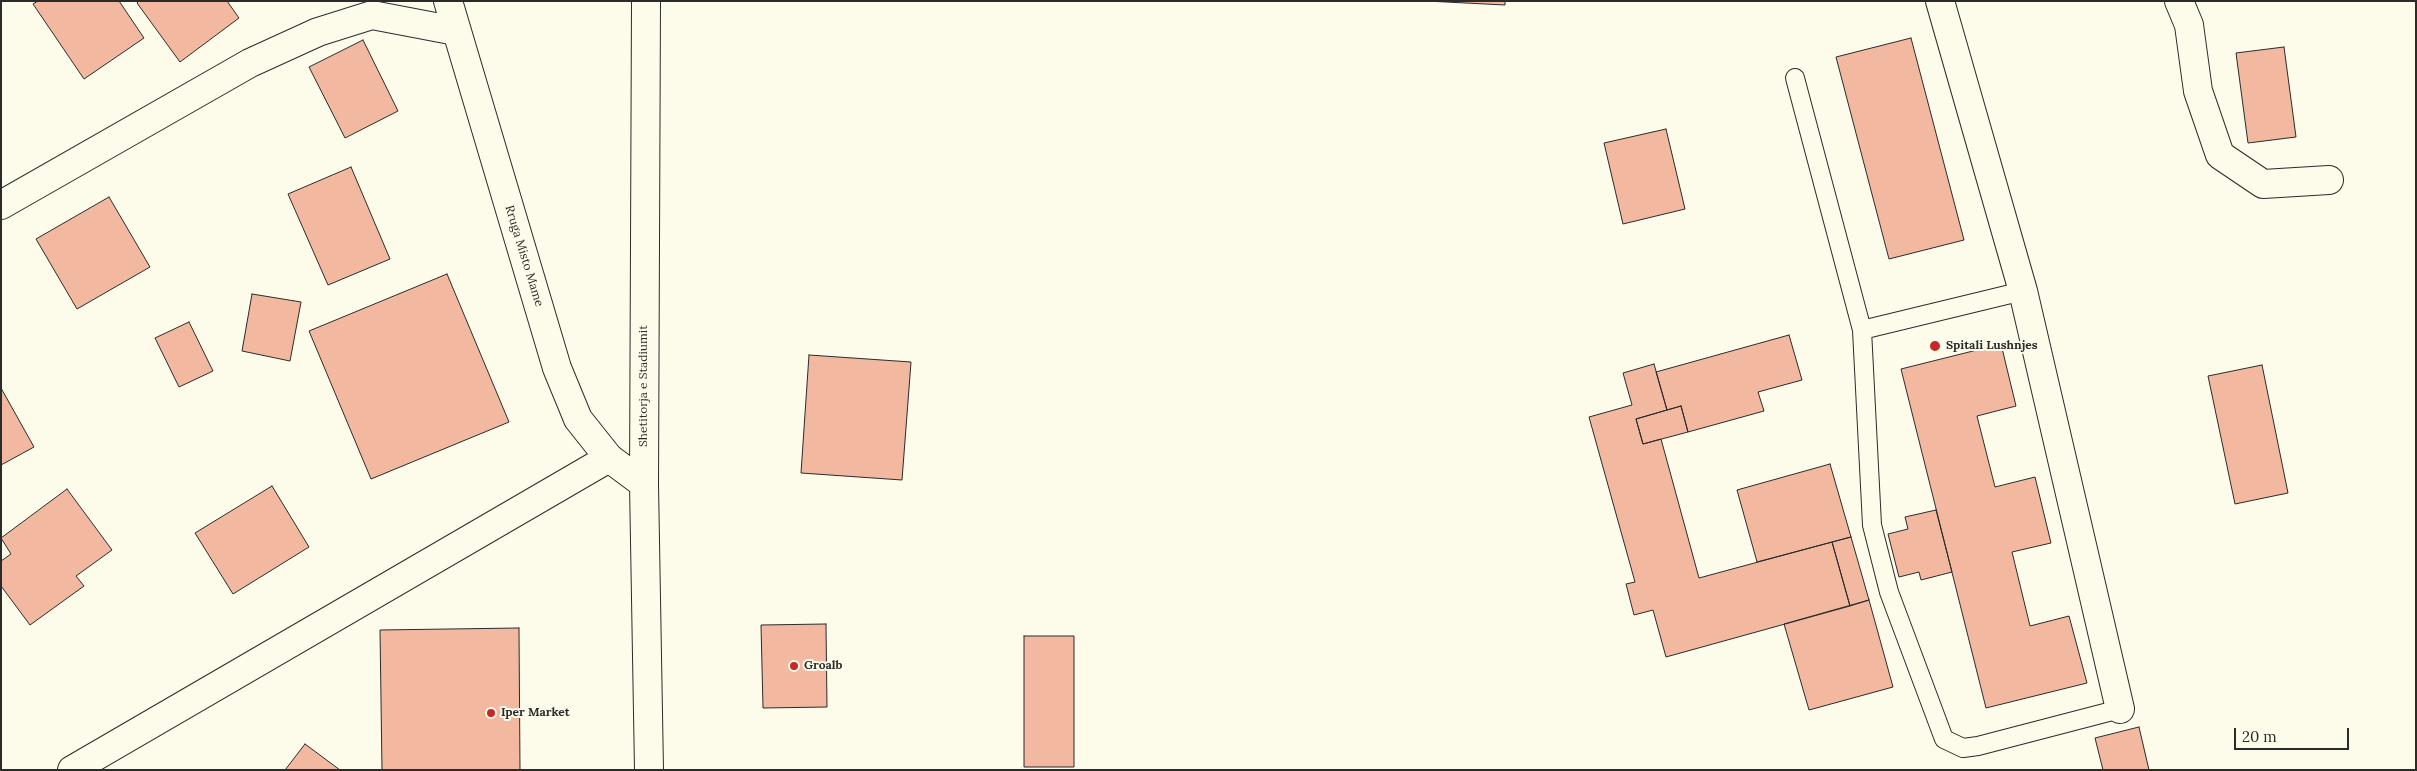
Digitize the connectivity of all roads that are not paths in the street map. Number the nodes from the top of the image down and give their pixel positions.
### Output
1 (448, 1) edge
2 (646, 1) edge
3 (1940, 1) edge
4 (2179, 1) edge
5 (364, 8) edge
6 (456, 31) junction
7 (1794, 78) dead end
8 (2329, 180) dead end
9 (1, 205) edge
10 (2023, 291) junction
11 (1862, 330) junction
12 (609, 458) junction
13 (644, 484) junction
14 (2120, 709) joint
15 (72, 770) edge
16 (649, 770) edge

1 - 6 street, Rruga Misto Mame
2 - 13 street, Shetitorja e Stadiumit
3 - 10 street
4 - 8 street
5 - 6 street
5 - 9 street
6 - 12 street, Rruga Misto Mame
7 - 11 lane
10 - 11 lane
10 - 14 street
11 - 14 lane
12 - 13 street, Rruga Misto Mame
12 - 15 street
13 - 16 street, Shetitorja e Stadiumit

